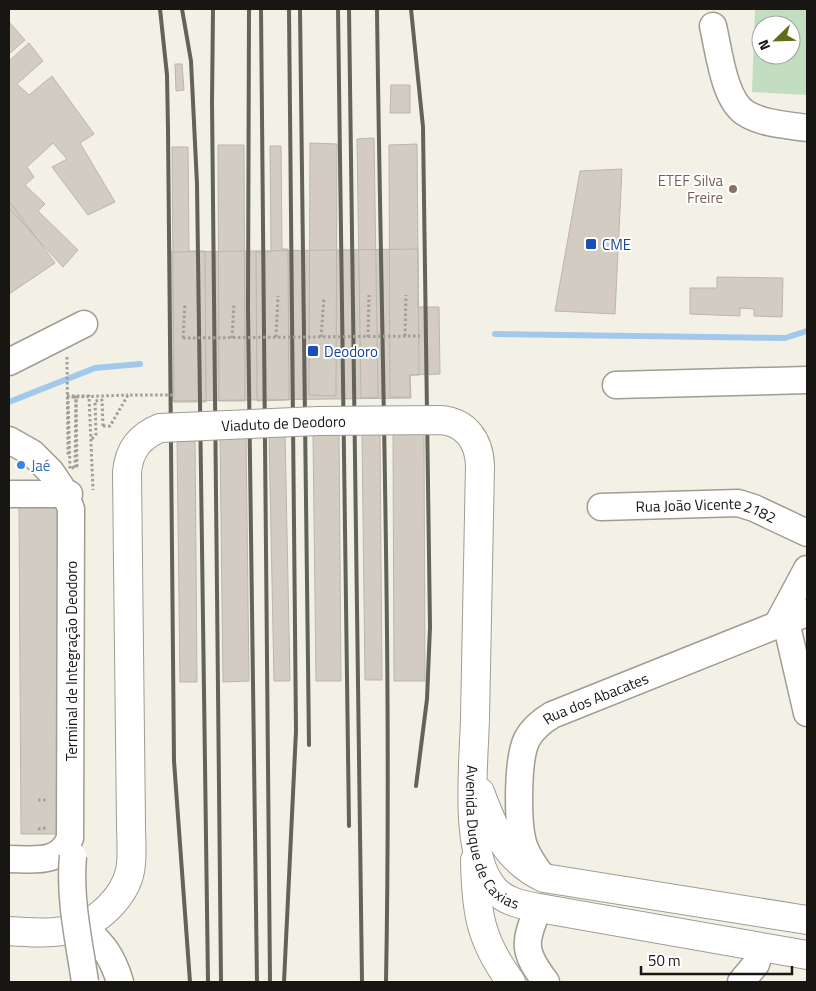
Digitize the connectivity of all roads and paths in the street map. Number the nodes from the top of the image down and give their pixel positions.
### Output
1 (713, 26) dead end
2 (807, 128) edge
3 (369, 295) dead end
4 (406, 295) dead end
5 (278, 296) dead end
6 (324, 298) dead end
7 (234, 302) dead end
8 (185, 303) dead end
9 (73, 329) joint
10 (368, 336) junction
11 (405, 336) junction
12 (420, 336) dead end
13 (276, 337) junction
14 (321, 337) junction
15 (232, 338) junction
16 (9, 362) edge
17 (807, 380) edge
18 (616, 385) dead end
19 (174, 395) dead end
20 (67, 396) junction
21 (128, 396) junction
22 (92, 439) junction
23 (9, 440) edge
24 (9, 494) edge
25 (81, 496) joint
26 (601, 507) dead end
27 (807, 533) edge
28 (807, 569) edge
29 (790, 620) edge
30 (807, 713) edge
31 (474, 776) junction
32 (38, 800) dead end
33 (46, 808) dead end
34 (46, 819) dead end
35 (38, 829) dead end
36 (474, 846) junction
37 (9, 858) edge
38 (544, 878) junction
39 (539, 908) junction
40 (807, 920) edge
41 (82, 926) junction
42 (9, 931) edge
43 (762, 948) junction
44 (807, 954) edge
45 (85, 982) edge
46 (120, 982) edge
47 (511, 982) edge
48 (546, 982) edge
49 (741, 982) edge

1 - 2 street
3 - 10 path
4 - 11 path
5 - 13 path
6 - 14 path
7 - 15 path
8 - 15 path, bridge
9 - 16 street
9 - 20 path
10 - 11 path, bridge
10 - 14 path, bridge
11 - 12 path, bridge
13 - 14 path, bridge
13 - 15 path, bridge
17 - 18 street
19 - 21 path, bridge
20 - 21 path, bridge
20 - 22 path
21 - 22 path, bridge
22 - 25 path
23 - 37 street, Terminal de Integração Deodoro
24 - 25 street
26 - 27 street, Rua João Vicente 2182
28 - 29 street
29 - 30 street
29 - 38 street, Rua dos Abacates
31 - 36 main road, Avenida Duque de Caxias
31 - 38 main road, Avenida Duque de Caxias
31 - 41 main road, Viaduto de Deodoro, bridge
32 - 33 path
34 - 35 path
36 - 39 main road, Avenida Duque de Caxias
36 - 47 main road
37 - 45 street, bridge
38 - 40 main road, Avenida Duque de Caxias
39 - 43 main road, Avenida Duque de Caxias
39 - 48 street
41 - 42 main road, Viaduto de Deodoro
41 - 46 street
43 - 44 main road, Avenida Duque de Caxias
43 - 49 street

